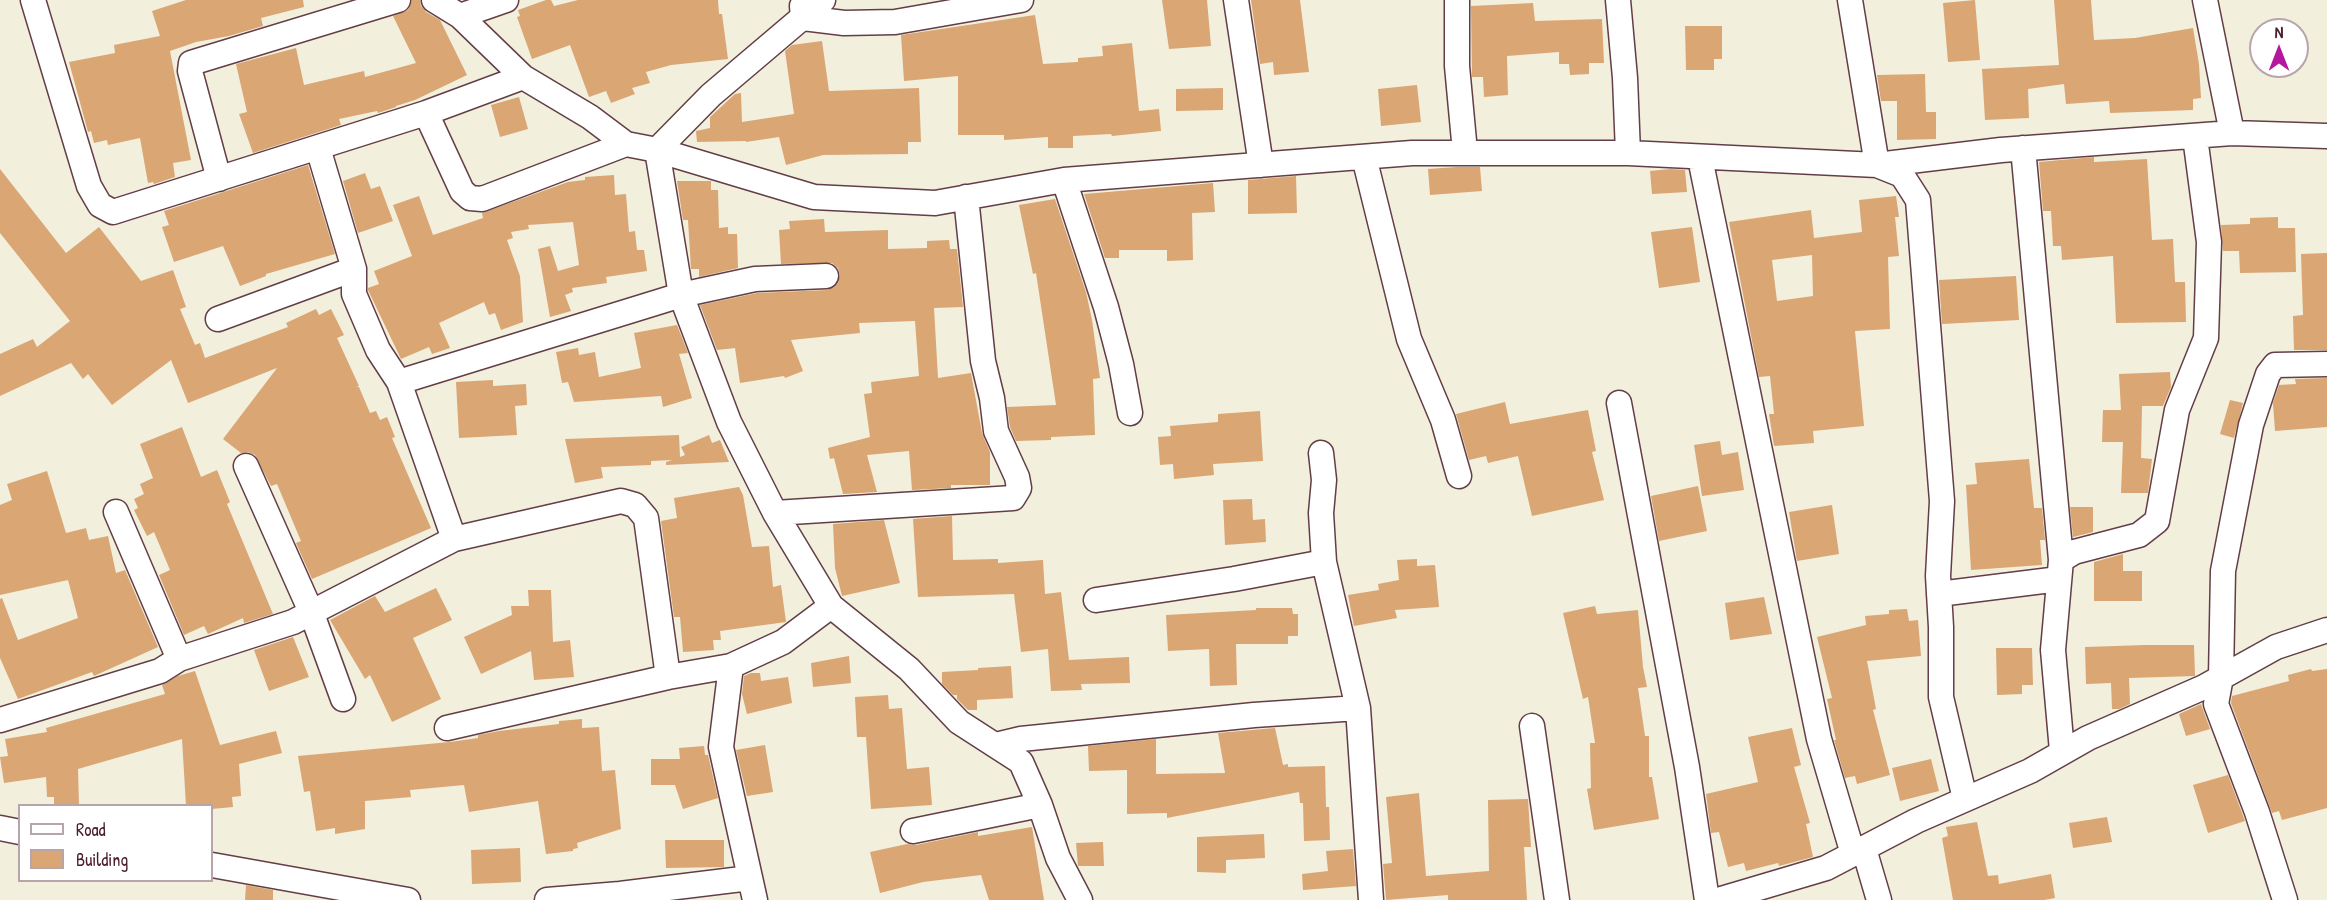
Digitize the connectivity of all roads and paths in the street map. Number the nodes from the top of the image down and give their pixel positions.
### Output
1 (33, 0) edge
2 (398, 0) edge
3 (434, 0) edge
4 (506, 0) edge
5 (823, 0) edge
6 (1021, 0) edge
7 (1236, 0) edge
8 (1457, 0) edge
9 (1618, 0) edge
10 (1850, 0) edge
11 (2205, 0) edge
12 (803, 9) edge
13 (460, 16) junction
14 (523, 77) junction
15 (426, 113) junction
16 (2232, 133) junction
17 (2327, 136) edge
18 (2195, 137) junction
19 (626, 144) junction
20 (318, 148) junction
21 (2023, 148) junction
22 (657, 150) junction
23 (1465, 152) junction
24 (1628, 153) junction
25 (1364, 157) junction
26 (1700, 158) junction
27 (1261, 165) junction
28 (1877, 165) junction
29 (219, 179) junction
30 (1064, 180) junction
31 (966, 197) junction
32 (354, 269) junction
33 (826, 276) dead end
34 (681, 295) junction
35 (218, 319) dead end
36 (2327, 364) edge
37 (399, 382) junction
38 (1619, 403) dead end
39 (1130, 413) dead end
40 (1321, 453) dead end
41 (246, 466) dead end
42 (1460, 476) dead end
43 (116, 512) dead end
44 (775, 513) junction
45 (454, 539) junction
46 (1324, 562) junction
47 (2060, 569) junction
48 (1939, 594) junction
49 (1096, 600) dead end
50 (831, 606) junction
51 (312, 614) junction
52 (2327, 630) edge
53 (179, 659) junction
54 (731, 666) junction
55 (668, 677) junction
56 (2221, 677) junction
57 (344, 699) dead end
58 (1358, 708) junction
59 (0, 720) edge
60 (1532, 726) dead end
61 (447, 728) dead end
62 (996, 745) junction
63 (2062, 751) junction
64 (1965, 799) junction
65 (1040, 805) junction
66 (0, 828) edge
67 (913, 831) dead end
68 (18, 832) edge
69 (1859, 852) junction
70 (213, 865) edge
71 (752, 889) edge
72 (301, 890) edge
73 (1719, 899) edge
74 (408, 900) edge
75 (547, 900) edge
76 (1080, 900) edge
77 (1371, 900) edge
78 (1557, 900) edge
79 (1879, 900) edge
80 (2285, 900) edge

1 - 29 street
2 - 29 street
3 - 13 street
4 - 13 street
5 - 12 street
6 - 12 street
7 - 27 street
8 - 23 street
9 - 24 street
10 - 28 street
11 - 16 street
12 - 22 street
13 - 14 street
14 - 15 street
14 - 19 street
15 - 19 street
15 - 20 street
16 - 17 street
16 - 18 street
18 - 21 street
18 - 47 street
19 - 22 street
20 - 29 street
20 - 32 street
21 - 28 street
21 - 47 street
22 - 31 street
22 - 34 street
23 - 24 street
23 - 25 street
24 - 26 street
25 - 27 street
25 - 42 street
26 - 28 street
26 - 69 street
27 - 30 street
28 - 48 street
30 - 31 street
30 - 39 street
31 - 44 street
32 - 35 street
32 - 37 street
33 - 34 street
34 - 37 street
34 - 44 street
36 - 56 street
37 - 45 street
38 - 73 street
40 - 46 street
41 - 51 street
43 - 53 street
44 - 50 street
45 - 51 street
45 - 55 street
46 - 49 street
46 - 58 street
47 - 48 street
47 - 63 street
48 - 64 street
50 - 54 street
50 - 62 street
51 - 53 street
51 - 57 street
52 - 56 street
53 - 59 street
54 - 55 street
54 - 71 street
55 - 61 street
56 - 63 street
56 - 80 street
58 - 62 street
58 - 77 street
60 - 78 street
62 - 65 street
63 - 64 street
64 - 69 street
65 - 67 street
65 - 76 street
66 - 68 street
69 - 73 street
69 - 79 street
70 - 72 street
71 - 75 street
72 - 74 street

